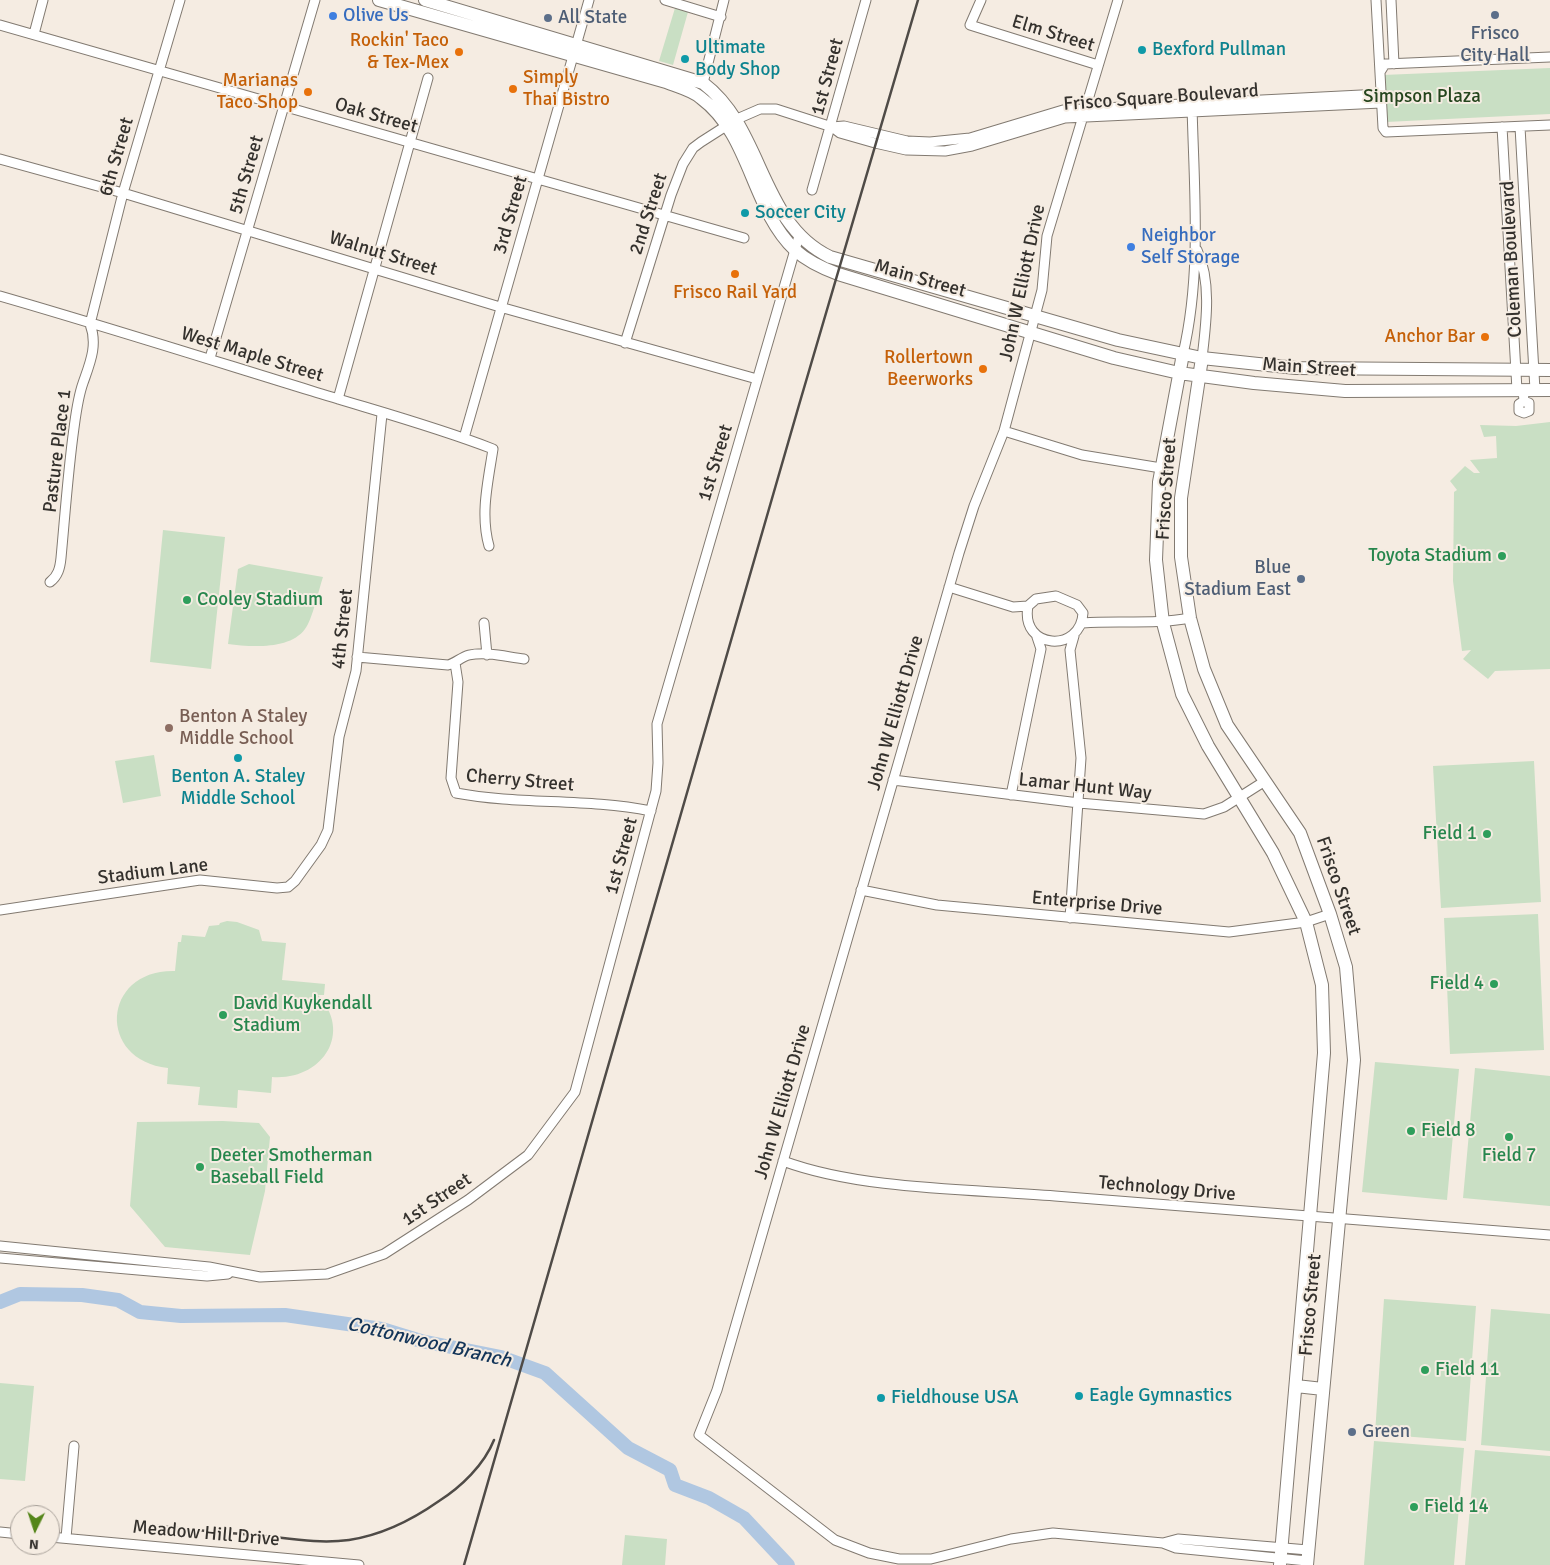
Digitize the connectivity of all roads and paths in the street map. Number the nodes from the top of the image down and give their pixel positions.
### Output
1 (43, 0) edge
2 (180, 0) edge
3 (315, 0) edge
4 (379, 0) edge
5 (425, 0) edge
6 (588, 0) edge
7 (665, 0) edge
8 (724, 0) edge
9 (866, 0) edge
10 (980, 0) edge
11 (1118, 0) edge
12 (1376, 0) edge
13 (1391, 0) edge
14 (721, 17) junction
15 (0, 25) edge
16 (34, 34) junction
17 (574, 50) junction
18 (1550, 57) edge
19 (1394, 64) junction
20 (1098, 65) junction
21 (159, 71) junction
22 (1380, 72) junction
23 (428, 78) dead end
24 (703, 83) junction
25 (1381, 99) junction
26 (283, 107) junction
27 (1192, 107) junction
28 (1085, 113) junction
29 (732, 122) junction
30 (1550, 125) edge
31 (832, 126) junction
32 (1520, 126) junction
33 (1502, 127) junction
34 (410, 142) junction
35 (0, 160) edge
36 (538, 180) junction
37 (1525, 185) junction
38 (1507, 186) junction
39 (812, 190) dead end
40 (123, 193) junction
41 (665, 214) junction
42 (247, 231) junction
43 (799, 236) junction
44 (744, 238) dead end
45 (795, 250) junction
46 (1197, 250) junction
47 (374, 268) junction
48 (0, 296) edge
49 (500, 307) junction
50 (1036, 318) junction
51 (90, 324) junction
52 (1032, 332) junction
53 (625, 343) junction
54 (1183, 354) junction
55 (210, 358) junction
56 (1202, 358) junction
57 (1516, 370) junction
58 (1534, 370) junction
59 (1550, 370) edge
60 (1179, 373) junction
61 (1200, 376) junction
62 (757, 379) junction
63 (1550, 390) edge
64 (1525, 393) junction
65 (338, 399) junction
66 (382, 414) junction
67 (1524, 414) dead end
68 (1004, 431) junction
69 (464, 438) junction
70 (1161, 468) junction
71 (489, 546) dead end
72 (50, 582) dead end
73 (949, 587) junction
74 (1028, 606) junction
75 (1013, 607) junction
76 (1084, 613) junction
77 (1026, 618) junction
78 (1190, 618) junction
79 (1104, 621) junction
80 (484, 623) dead end
81 (1083, 623) junction
82 (1163, 623) junction
83 (1074, 636) junction
84 (1037, 637) junction
85 (1062, 640) junction
86 (1052, 641) junction
87 (1041, 649) junction
88 (1070, 650) junction
89 (487, 655) junction
90 (357, 657) junction
91 (524, 659) dead end
92 (456, 663) junction
93 (893, 780) junction
94 (1265, 780) junction
95 (1011, 795) junction
96 (1240, 797) junction
97 (1079, 803) junction
98 (651, 811) junction
99 (321, 845) joint
100 (861, 890) junction
101 (0, 910) edge
102 (1330, 914) junction
103 (1070, 918) junction
104 (1306, 922) junction
105 (783, 1160) junction
106 (1310, 1218) junction
107 (1338, 1220) junction
108 (1550, 1235) edge
109 (0, 1246) edge
110 (87, 1254) junction
111 (0, 1258) edge
112 (86, 1266) junction
113 (236, 1274) junction
114 (1296, 1386) junction
115 (1323, 1389) junction
116 (74, 1446) dead end
117 (60, 1538) edge
118 (66, 1538) junction
119 (1280, 1557) edge
120 (1307, 1559) edge
121 (358, 1565) edge

1 - 16 street
2 - 21 street, 6th Street
3 - 26 street, 5th Street
4 - 17 main road, Main Street
5 - 17 main road, Main Street
6 - 17 street, 3rd Street
7 - 14 street
8 - 14 street
9 - 31 street, 1st Street
10 - 20 street, Elm Street
11 - 20 street, John W Elliott Drive
12 - 22 street
13 - 19 street
14 - 24 street
15 - 16 street, Oak Street
16 - 21 street, Oak Street
17 - 24 main road, Main Street
17 - 29 main road, Main Street
17 - 36 street, 3rd Street
18 - 19 street
19 - 22 street
20 - 28 street, John W Elliott Drive
21 - 26 street, Oak Street
21 - 40 street, 6th Street
22 - 25 street
23 - 34 street
24 - 29 main road, Main Street
25 - 27 street, Frisco Square Boulevard
25 - 33 street
26 - 34 street, Oak Street
26 - 42 street, 5th Street
27 - 28 street, Frisco Square Boulevard
27 - 46 street, Frisco Street
28 - 31 street, Frisco Square Boulevard
28 - 50 street, John W Elliott Drive
29 - 31 street, Frisco Square Boulevard
29 - 41 street, 2nd Street
29 - 43 main road, Main Street
29 - 45 main road, Main Street
30 - 32 street
31 - 39 street, 1st Street
32 - 33 street
32 - 37 street, Coleman Boulevard
33 - 38 street, Coleman Boulevard
34 - 36 street, Oak Street
34 - 47 street
35 - 40 street, Walnut Street
36 - 41 street, Oak Street
36 - 49 street, 3rd Street
37 - 38 street
37 - 58 street, Coleman Boulevard
38 - 57 street, Coleman Boulevard
40 - 42 street, Walnut Street
40 - 51 street, 6th Street
41 - 44 street, Oak Street
41 - 53 street, 2nd Street
42 - 47 street, Walnut Street
42 - 55 street, 5th Street
43 - 45 street, 1st Street
43 - 50 main road, Main Street
45 - 52 main road, Main Street
45 - 62 street, 1st Street
46 - 54 street, Frisco Street
46 - 56 street, Frisco Street
47 - 49 street, Walnut Street
47 - 65 street
48 - 51 street, West Maple Street
49 - 53 street, Walnut Street
49 - 69 street, 3rd Street
50 - 52 street, John W Elliott Drive
50 - 54 main road, Main Street
51 - 55 street, West Maple Street
51 - 72 street, Pasture Place 1
52 - 60 main road, Main Street
52 - 68 street, John W Elliott Drive
53 - 62 street, Walnut Street
54 - 56 main road, Main Street
54 - 60 main road, Frisco Street
55 - 65 street, West Maple Street
56 - 57 main road, Main Street
56 - 61 main road, Frisco Street
57 - 58 main road, Main Street
57 - 64 street, Coleman Boulevard
58 - 59 main road, Main Street
58 - 64 street, Coleman Boulevard
60 - 61 main road, Main Street
60 - 70 main road, Frisco Street
61 - 64 main road, Main Street
61 - 78 main road, Frisco Street
62 - 98 street, 1st Street
63 - 64 main road, Main Street
64 - 67 street
65 - 66 street, West Maple Street
66 - 69 street, West Maple Street
66 - 90 street, 4th Street
68 - 70 street
68 - 73 street, John W Elliott Drive
69 - 71 street, West Maple Street
70 - 82 main road, Frisco Street
73 - 75 street
73 - 93 street, John W Elliott Drive
74 - 75 street
74 - 76 street
74 - 77 street
75 - 77 street
76 - 79 street
76 - 81 street
77 - 84 street
78 - 82 street
78 - 94 main road, Frisco Street
79 - 81 street
79 - 82 street
80 - 89 street
81 - 83 street
82 - 96 main road, Frisco Street
83 - 85 street
83 - 88 street
84 - 86 street
84 - 87 street
85 - 86 street
85 - 88 street
86 - 87 street
87 - 95 street
88 - 97 street
89 - 91 street
89 - 92 street
90 - 92 street
90 - 99 street, 4th Street
92 - 98 street, Cherry Street
93 - 95 street, Lamar Hunt Way
93 - 100 street, John W Elliott Drive
94 - 96 street, Lamar Hunt Way
94 - 102 main road, Frisco Street
95 - 97 street, Lamar Hunt Way
96 - 97 street, Lamar Hunt Way
96 - 104 main road, Frisco Street
97 - 103 street
98 - 113 street, 1st Street
99 - 101 street, Stadium Lane
100 - 103 street, Enterprise Drive
100 - 105 street, John W Elliott Drive
102 - 104 street, Enterprise Drive
102 - 107 main road, Frisco Street
103 - 104 street, Enterprise Drive
104 - 106 main road, Frisco Street
105 - 106 street, Technology Drive
105 - 119 street, John W Elliott Drive
106 - 107 street, Technology Drive
106 - 114 main road, Frisco Street
107 - 108 street, Technology Drive
107 - 115 main road, Frisco Street
109 - 110 street, 1st Street
110 - 112 street
110 - 113 street, 1st Street
111 - 112 street, 1st Street
112 - 113 street, 1st Street
114 - 115 main road
114 - 119 main road, Frisco Street
115 - 120 main road, Frisco Street
116 - 118 street
117 - 118 street, Meadow Hill Drive
118 - 121 street, Meadow Hill Drive
119 - 120 street

